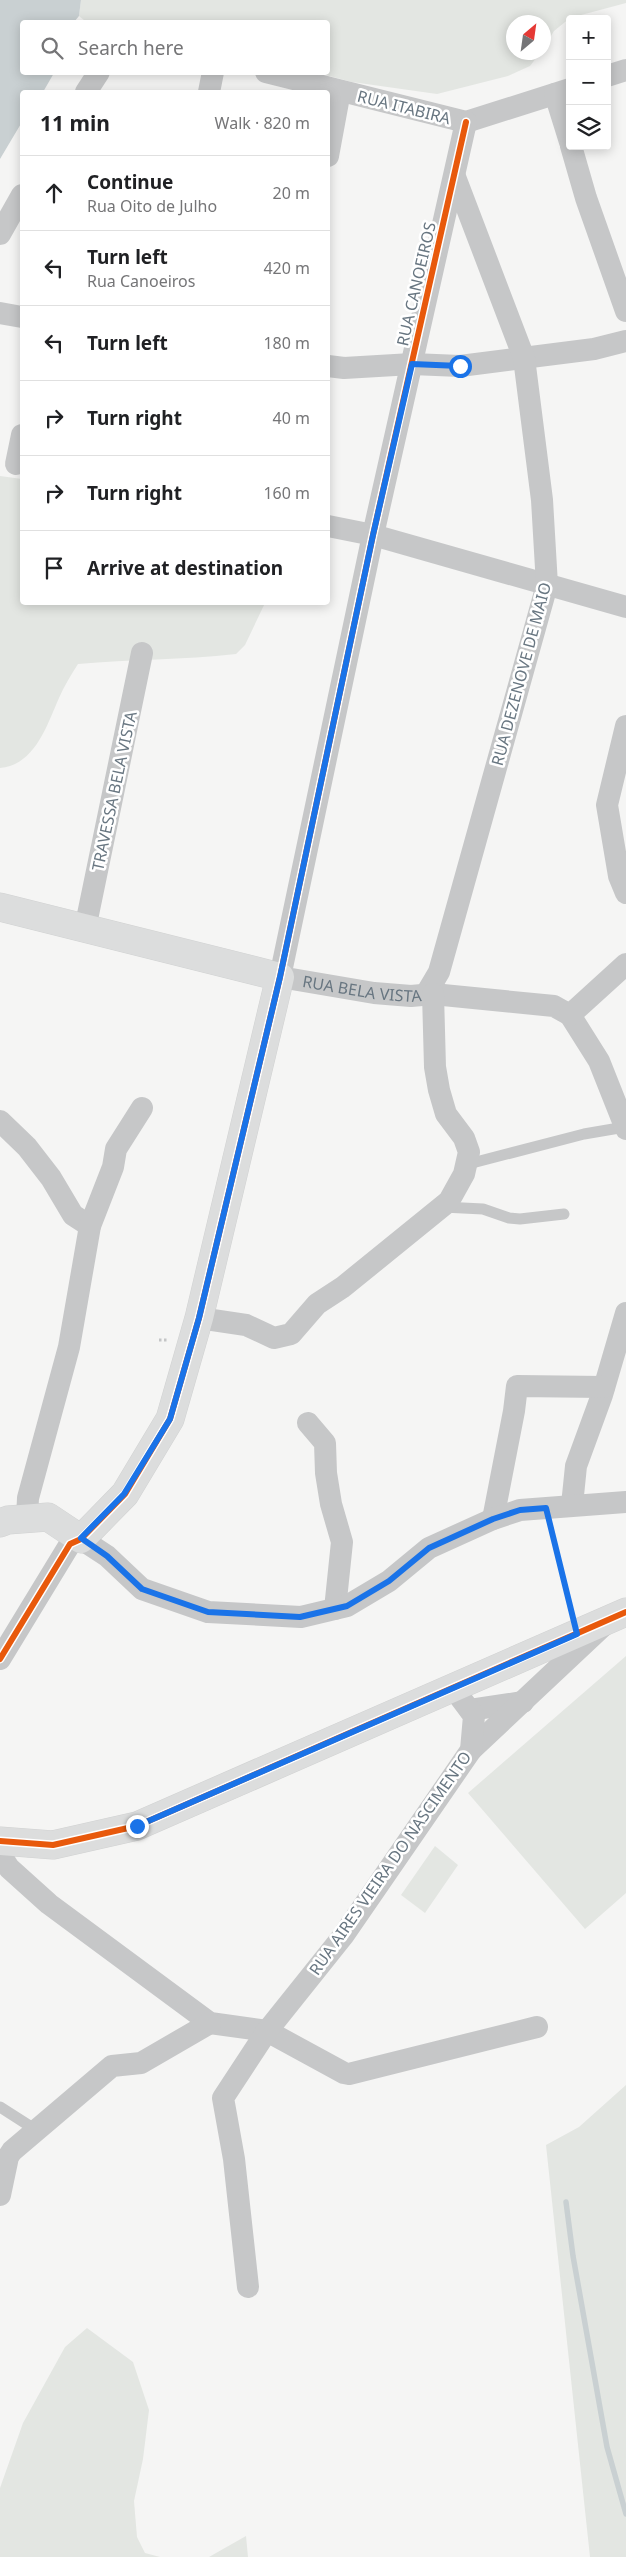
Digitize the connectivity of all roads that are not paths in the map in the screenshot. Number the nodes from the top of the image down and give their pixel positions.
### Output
1 (626, 70) edge
2 (97, 75) edge
3 (212, 75) edge
4 (278, 75) edge
5 (611, 75) edge
6 (87, 90) edge
7 (209, 90) edge
8 (340, 91) junction
9 (563, 91) edge
10 (566, 113) edge
11 (466, 122) junction
12 (330, 145) edge
13 (572, 150) edge
14 (455, 176) junction
15 (20, 199) edge
16 (0, 234) edge
17 (626, 311) edge
18 (0, 313) edge
19 (20, 317) edge
20 (626, 341) edge
21 (524, 358) junction
22 (412, 364) junction
23 (330, 366) edge
24 (20, 441) edge
25 (13, 463) edge
26 (330, 526) edge
27 (373, 535) junction
28 (547, 585) junction
29 (626, 606) edge
30 (142, 653) dead end
31 (626, 726) edge
32 (618, 833) edge
33 (624, 879) edge
34 (0, 907) edge
35 (85, 929) junction
36 (626, 964) edge
37 (280, 977) junction
38 (429, 994) junction
39 (570, 1014) junction
40 (142, 1108) dead end
41 (0, 1121) edge
42 (626, 1128) edge
43 (467, 1161) junction
44 (442, 1207) junction
45 (564, 1214) dead end
46 (90, 1226) junction
47 (626, 1313) edge
48 (199, 1318) junction
49 (604, 1387) junction
50 (308, 1423) dead end
51 (626, 1502) edge
52 (572, 1505) junction
53 (27, 1518) junction
54 (493, 1519) junction
55 (0, 1523) edge
56 (81, 1538) junction
57 (335, 1609) junction
58 (618, 1616) edge
59 (531, 1654) junction
60 (0, 1659) edge
61 (542, 1684) junction
62 (453, 1688) junction
63 (523, 1702) junction
64 (470, 1710) junction
65 (471, 1750) junction
66 (0, 1841) edge
67 (0, 1854) edge
68 (210, 2023) junction
69 (537, 2027) dead end
70 (267, 2031) junction
71 (0, 2107) edge
72 (36, 2130) junction
73 (0, 2195) edge
74 (248, 2287) dead end

1 - 5 street
2 - 6 street
3 - 7 street
4 - 8 street, RUA ITABIRA
8 - 11 street, RUA ITABIRA
8 - 12 street
9 - 10 street
9 - 11 street, RUA ITABIRA
11 - 14 street, RUA CANOEIROS
13 - 17 street
14 - 21 street, RUA DEZENOVE DE MAIO
14 - 22 street, RUA CANOEIROS
15 - 16 street
18 - 19 street
20 - 21 street
21 - 22 street
21 - 28 street, RUA DEZENOVE DE MAIO
22 - 23 street
22 - 27 street, RUA CANOEIROS
24 - 25 street
26 - 27 street
27 - 28 street
27 - 37 street, RUA CANOEIROS
28 - 29 street
28 - 38 street, RUA DEZENOVE DE MAIO
30 - 35 street, TRAVESSA BELA VISTA
31 - 32 street
32 - 33 street
34 - 35 street, RUA BELA VISTA
35 - 37 street, RUA BELA VISTA
36 - 39 street
37 - 38 street, RUA BELA VISTA
37 - 48 street, RUA CANOEIROS
38 - 39 street, RUA BELA VISTA
38 - 43 street
39 - 42 street
40 - 46 street
41 - 46 street
42 - 43 lane
43 - 44 street
44 - 45 lane
44 - 48 street
46 - 53 street
47 - 49 street
48 - 56 street, RUA CANOEIROS
49 - 52 street
49 - 54 street
50 - 57 street
51 - 52 street
52 - 54 street
53 - 55 street
53 - 56 street
54 - 57 street
56 - 57 street
56 - 60 street, RUA CANOEIROS
58 - 59 street
58 - 61 street
59 - 61 street
59 - 62 street
61 - 63 street
62 - 64 street
62 - 66 street
63 - 64 street
63 - 65 street
64 - 65 street, RUA AIRES VIEIRA DO NASCIMENTO
65 - 70 street, RUA AIRES VIEIRA DO NASCIMENTO
67 - 68 street
68 - 70 street
68 - 72 street
69 - 70 street
70 - 74 street, RUA AIRES VIEIRA DO NASCIMENTO
71 - 72 lane
72 - 73 street

